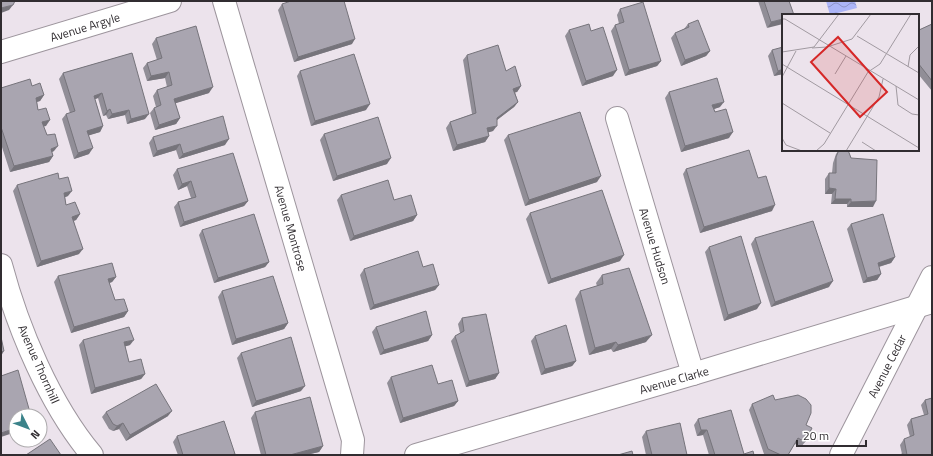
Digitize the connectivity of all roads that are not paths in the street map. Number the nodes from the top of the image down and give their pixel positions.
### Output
1 (170, 1) edge
2 (224, 1) edge
3 (1, 52) edge
4 (617, 118) dead end
5 (1, 265) edge
6 (932, 277) edge
7 (924, 304) edge
8 (693, 374) junction
9 (92, 455) edge
10 (352, 455) edge
11 (416, 455) edge
12 (842, 455) edge

1 - 3 street, Avenue Argyle
2 - 10 street, Avenue Montrose
4 - 8 street, Avenue Hudson
5 - 9 street, Avenue Thornhill
6 - 7 street, Avenue Cedar
7 - 8 street, Avenue Clarke
7 - 12 street, Avenue Cedar
8 - 11 street, Avenue Clarke

